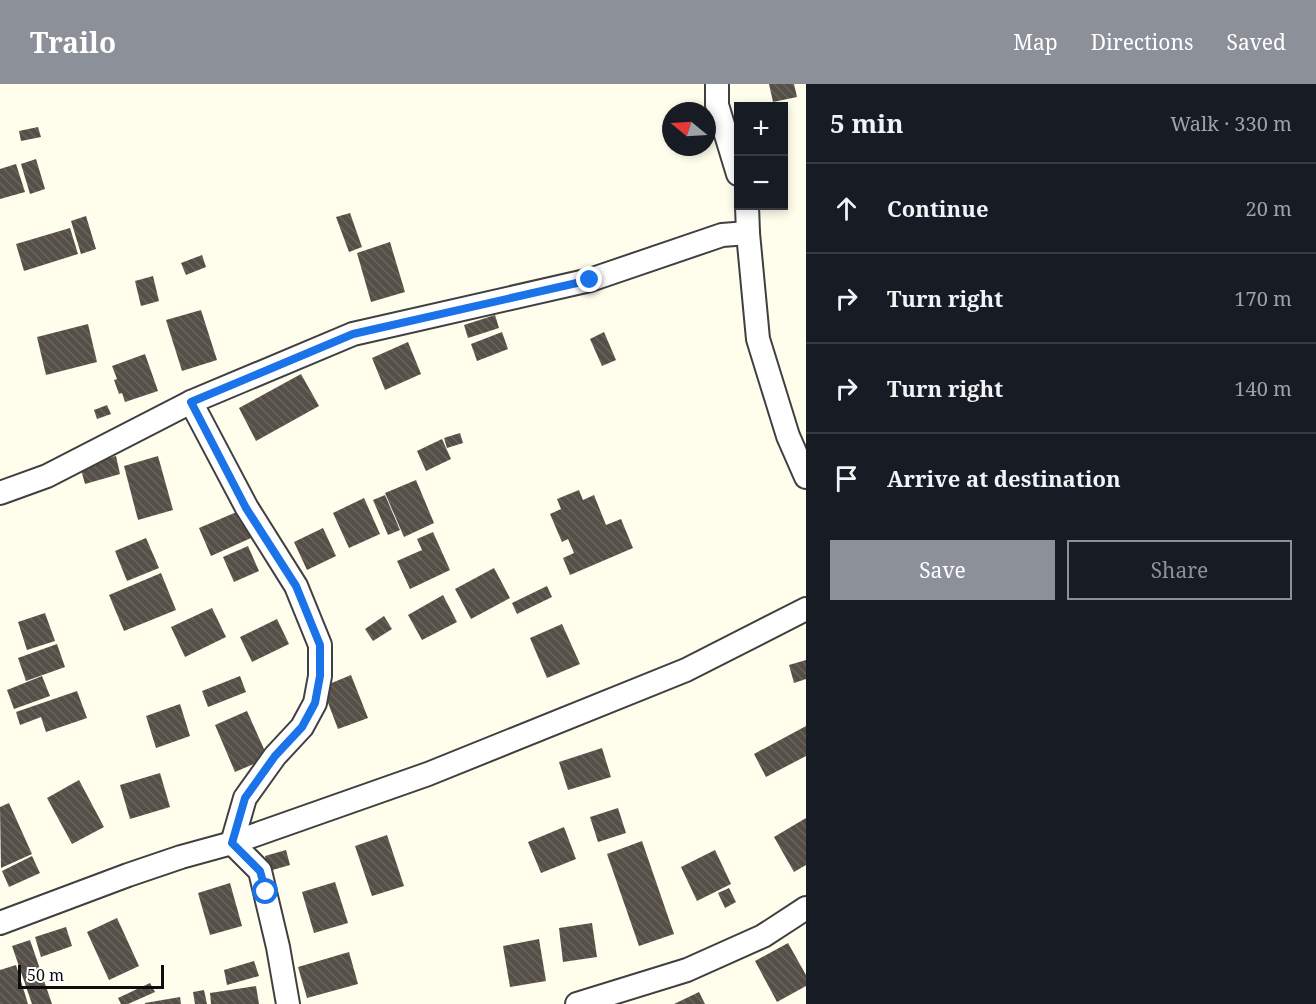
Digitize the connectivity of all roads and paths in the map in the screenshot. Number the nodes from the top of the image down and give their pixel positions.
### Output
1 (717, 84) edge
2 (734, 161) edge
3 (747, 210) edge
4 (748, 233) junction
5 (191, 402) junction
6 (806, 477) edge
7 (0, 493) edge
8 (806, 609) edge
9 (232, 843) junction
10 (806, 908) edge
11 (0, 923) edge
12 (288, 1004) edge
13 (577, 1004) edge

1 - 2 street
3 - 4 street
4 - 5 street
4 - 6 street
5 - 7 street
5 - 9 street
8 - 9 street
9 - 11 street
9 - 12 street
10 - 13 street

